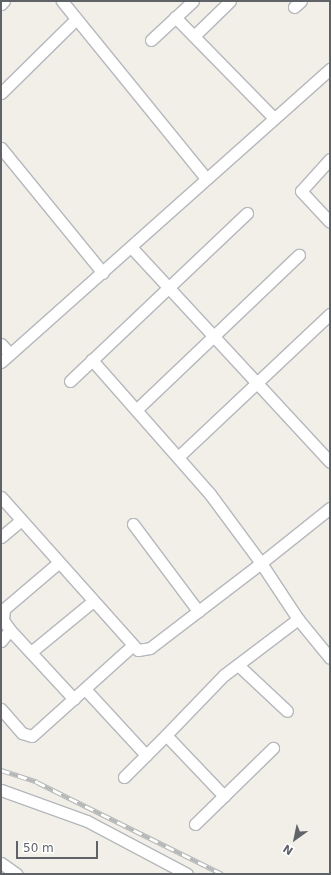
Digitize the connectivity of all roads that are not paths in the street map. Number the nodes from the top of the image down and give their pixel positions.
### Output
1 (4, 1) edge
2 (62, 1) edge
3 (193, 1) edge
4 (230, 1) edge
5 (1, 4) edge
6 (175, 17) junction
7 (75, 20) junction
8 (194, 36) junction
9 (151, 40) dead end
10 (330, 69) edge
11 (1, 93) edge
12 (274, 118) junction
13 (1, 148) edge
14 (330, 159) edge
15 (206, 178) junction
16 (247, 213) dead end
17 (330, 222) edge
18 (132, 247) junction
19 (299, 255) dead end
20 (103, 273) junction
21 (169, 287) junction
22 (330, 314) edge
23 (214, 336) junction
24 (1, 344) edge
25 (10, 354) junction
26 (92, 360) junction
27 (1, 362) edge
28 (70, 381) dead end
29 (257, 383) junction
30 (136, 410) junction
31 (178, 457) junction
32 (330, 462) edge
33 (1, 497) edge
34 (330, 508) edge
35 (21, 520) junction
36 (133, 524) dead end
37 (1, 537) edge
38 (58, 562) junction
39 (261, 563) junction
40 (93, 601) junction
41 (198, 611) junction
42 (298, 618) junction
43 (10, 630) junction
44 (1, 641) edge
45 (132, 646) junction
46 (31, 652) junction
47 (330, 658) edge
48 (238, 665) junction
49 (85, 689) junction
50 (74, 699) junction
51 (1, 709) edge
52 (288, 711) dead end
53 (166, 735) junction
54 (272, 748) dead end
55 (146, 755) junction
56 (124, 777) dead end
57 (1, 790) edge
58 (224, 796) junction
59 (195, 824) dead end
60 (1, 863) edge
61 (17, 874) edge
62 (187, 874) edge

1 - 5 street
2 - 7 street
3 - 6 street
4 - 8 street
6 - 8 street
6 - 9 street
7 - 11 street
7 - 15 street
8 - 12 street
10 - 12 street
12 - 15 street
13 - 20 street
14 - 17 street
15 - 18 street
16 - 21 street
18 - 20 street
18 - 21 street
19 - 23 street
20 - 25 street
21 - 23 street
21 - 26 street
22 - 29 street
23 - 29 street
23 - 30 street
24 - 25 street
25 - 27 street
26 - 28 street
26 - 30 street
29 - 31 street
29 - 32 street
30 - 31 street
31 - 39 street
33 - 35 street
34 - 39 street
35 - 37 street
35 - 38 street
36 - 41 street
38 - 40 street
38 - 43 street
39 - 41 street
39 - 42 street
40 - 45 street
40 - 46 street
41 - 45 street
42 - 47 street
42 - 48 street
43 - 44 street
43 - 46 street
45 - 49 street
46 - 50 street
48 - 52 street
48 - 53 street
49 - 50 street
49 - 55 street
50 - 51 street
53 - 55 street
53 - 58 street
54 - 58 street
55 - 56 street
57 - 62 street
58 - 59 street
60 - 61 street

